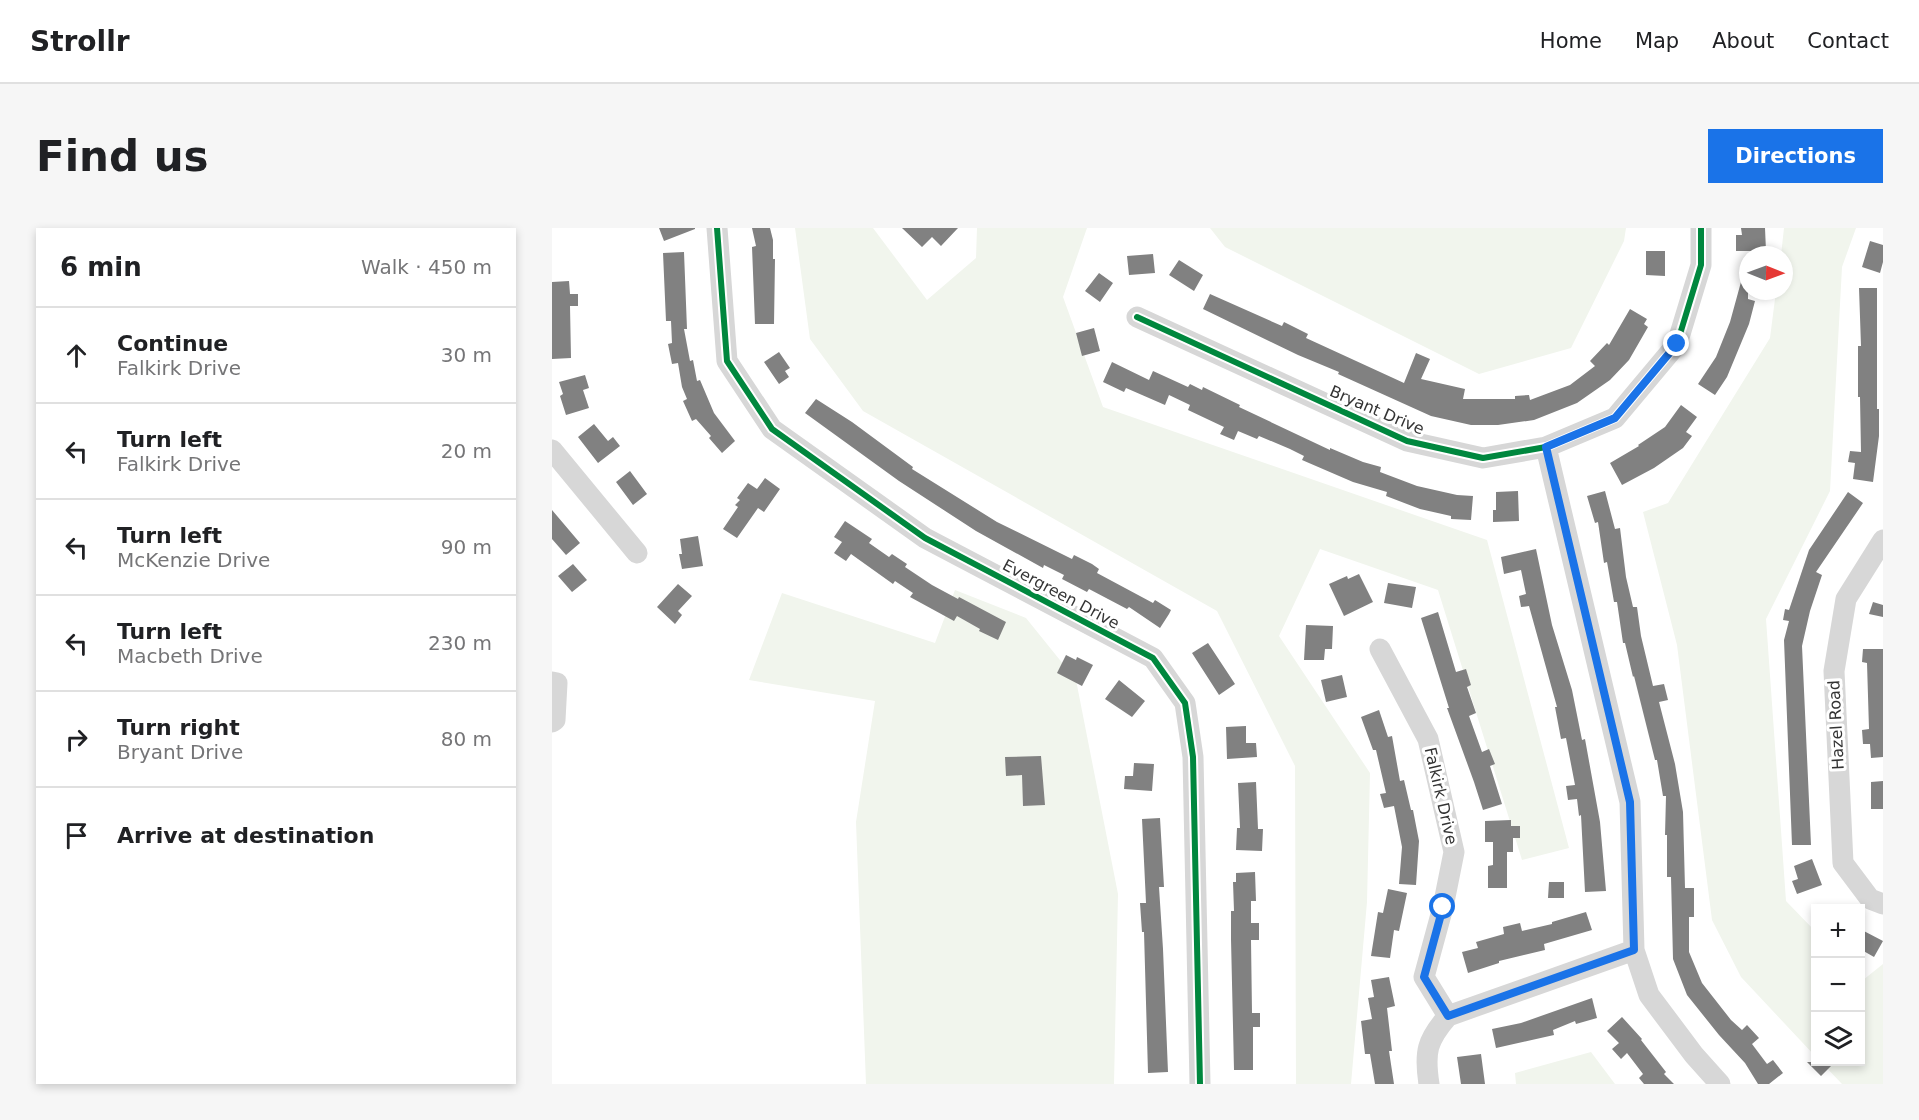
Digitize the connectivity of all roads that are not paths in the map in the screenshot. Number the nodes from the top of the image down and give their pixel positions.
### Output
1 (717, 228) edge
2 (1701, 228) edge
3 (1137, 317) dead end
4 (1546, 447) junction
5 (552, 450) edge
6 (1883, 540) edge
7 (637, 553) dead end
8 (1380, 649) dead end
9 (552, 682) edge
10 (552, 722) edge
11 (1883, 904) edge
12 (1634, 950) junction
13 (1448, 1016) junction
14 (1200, 1084) edge
15 (1429, 1084) edge
16 (1720, 1084) edge

1 - 14 street, Evergreen Drive
2 - 4 street, Bryant Drive
3 - 4 street, Bryant Drive
4 - 12 street
5 - 7 street
6 - 11 street, Hazel Road
8 - 13 street, Falkirk Drive
9 - 10 street
12 - 13 street
12 - 16 street
13 - 15 street

